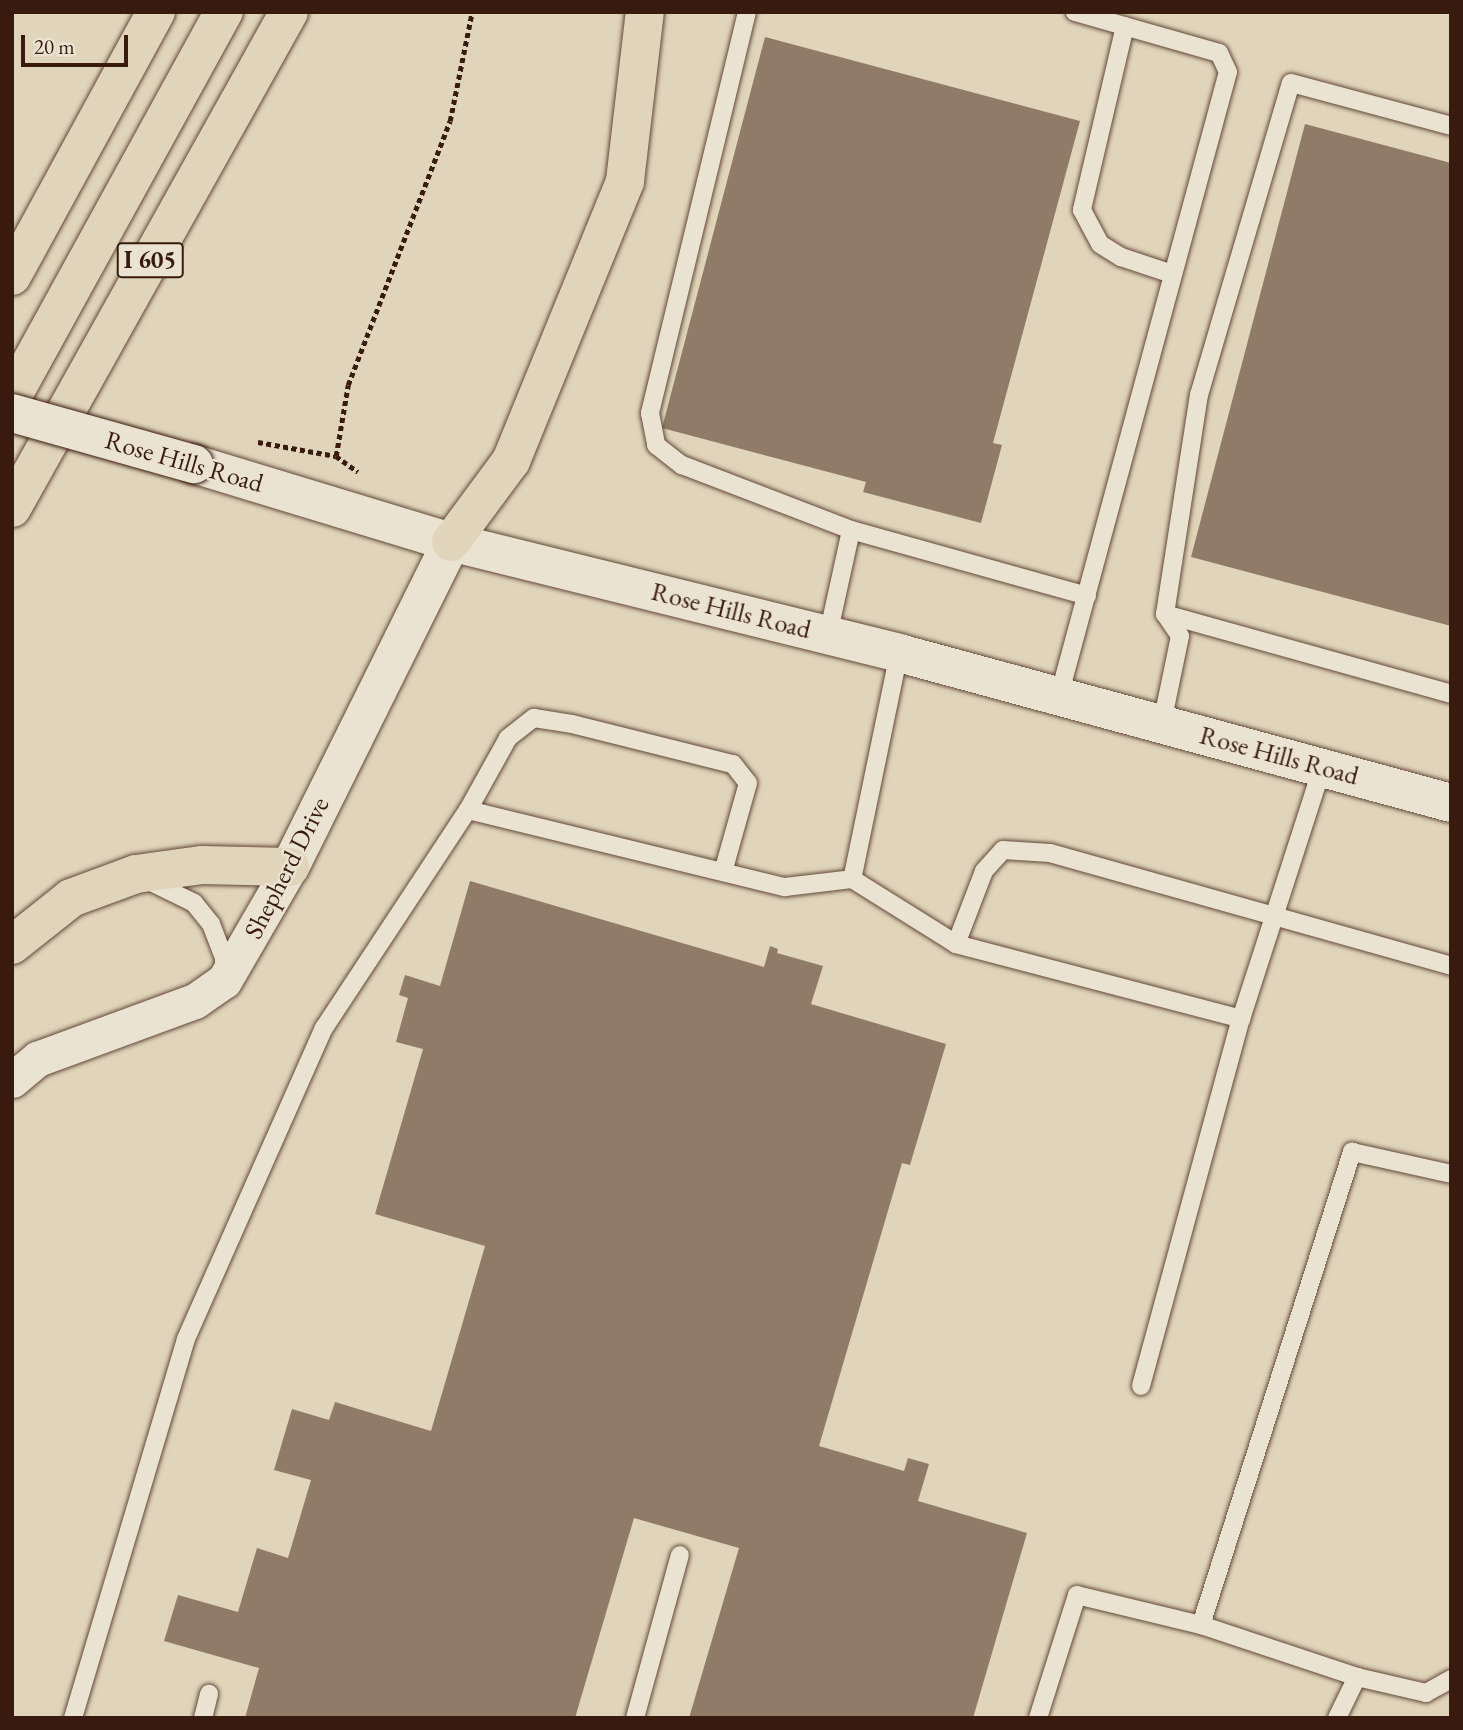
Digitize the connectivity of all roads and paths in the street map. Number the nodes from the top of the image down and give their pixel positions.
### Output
1 (156, 12) edge
2 (224, 12) edge
3 (289, 12) edge
4 (472, 12) edge
5 (645, 12) edge
6 (747, 12) edge
7 (1075, 12) edge
8 (1125, 26) junction
9 (1451, 126) edge
10 (1172, 274) junction
11 (12, 276) edge
12 (12, 397) edge
13 (12, 413) edge
14 (247, 440) dead end
15 (12, 508) edge
16 (850, 530) junction
17 (451, 542) junction
18 (1087, 596) junction
19 (1165, 614) junction
20 (828, 635) junction
21 (899, 653) junction
22 (1451, 694) edge
23 (1059, 696) junction
24 (1162, 723) junction
25 (1322, 768) junction
26 (1451, 803) edge
27 (468, 810) junction
28 (290, 867) junction
29 (723, 872) junction
30 (136, 874) junction
31 (852, 879) junction
32 (1280, 914) junction
33 (956, 944) junction
34 (12, 945) edge
35 (1451, 966) edge
36 (224, 981) junction
37 (1241, 1019) junction
38 (12, 1080) edge
39 (1451, 1174) edge
40 (1141, 1386) dead end
41 (680, 1555) dead end
42 (1201, 1625) junction
43 (1357, 1677) junction
44 (1451, 1679) edge
45 (209, 1694) dead end
46 (73, 1718) edge
47 (203, 1718) edge
48 (635, 1718) edge
49 (1038, 1718) edge
50 (1338, 1718) edge

1 - 11 highway
2 - 12 highway
3 - 15 highway, I 605
4 - 14 path
5 - 17 highway
6 - 16 lane
7 - 8 lane
8 - 10 lane
8 - 10 lane
9 - 19 lane
10 - 18 lane
13 - 17 main road, Rose Hills Road, bridge
16 - 18 lane
16 - 20 lane
17 - 20 main road, Rose Hills Road
17 - 28 main road, Shepherd Drive
18 - 23 lane
19 - 22 lane
19 - 24 lane
20 - 21 main road, Rose Hills Road
21 - 23 main road, Rose Hills Road
21 - 31 lane
23 - 24 main road, Rose Hills Road
24 - 25 main road, Rose Hills Road
25 - 26 main road, Rose Hills Road
25 - 32 lane
27 - 29 lane
27 - 29 lane
27 - 46 lane
28 - 30 highway
28 - 36 street, Shepherd Drive
29 - 31 lane
30 - 34 highway
30 - 36 lane
31 - 33 lane
32 - 33 lane
32 - 35 lane
32 - 37 lane
33 - 37 lane
36 - 38 street, Shepherd Drive
37 - 40 lane
39 - 42 lane
41 - 48 lane
42 - 43 lane
42 - 49 lane
43 - 44 lane
43 - 50 lane
45 - 47 lane

